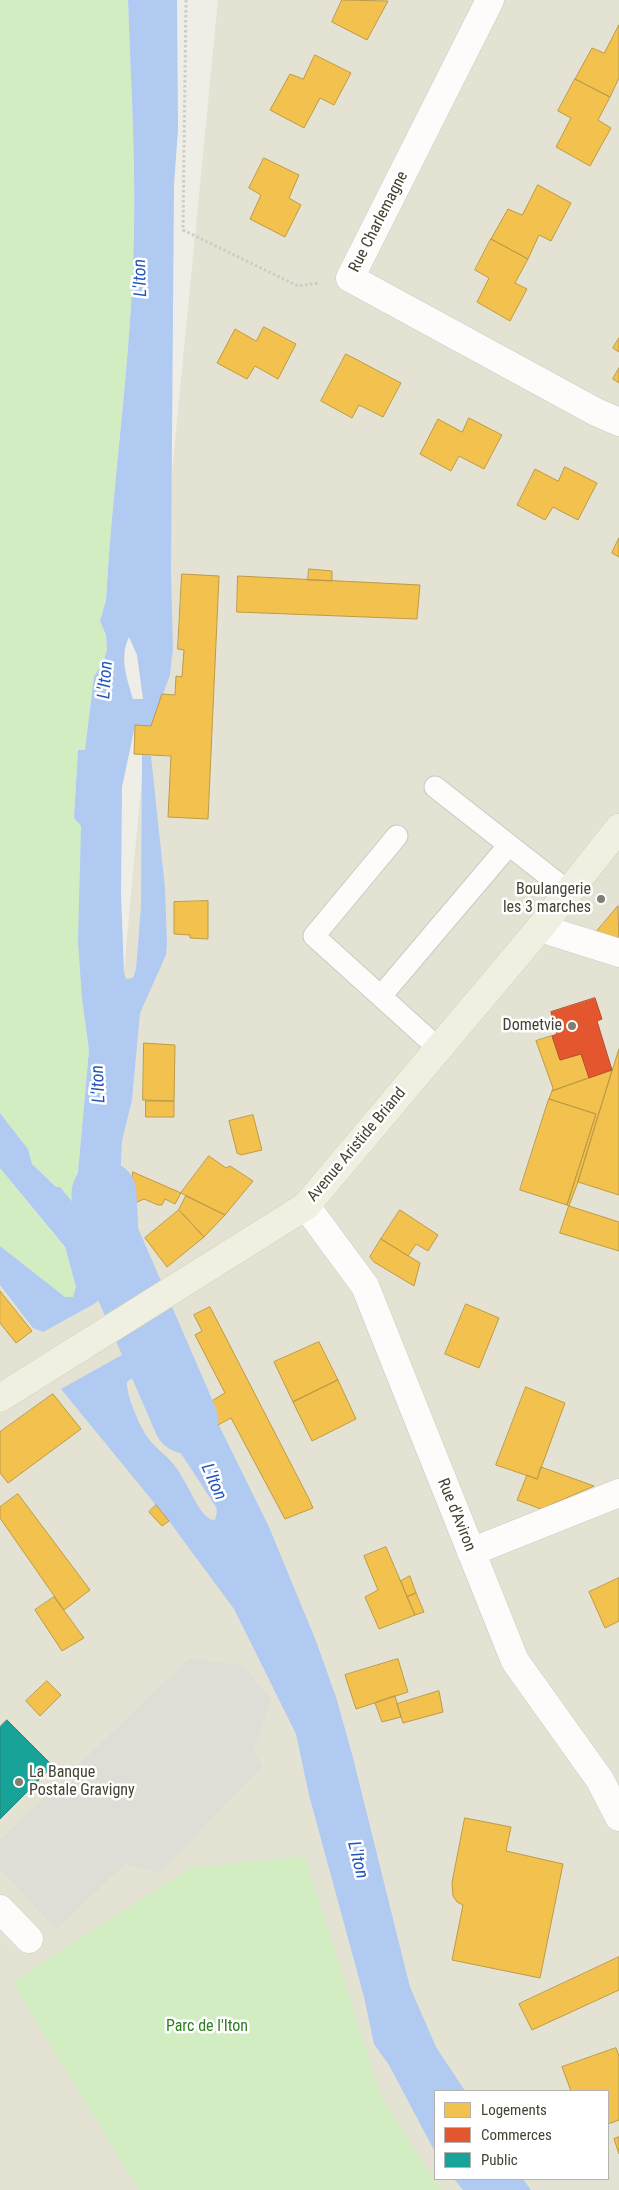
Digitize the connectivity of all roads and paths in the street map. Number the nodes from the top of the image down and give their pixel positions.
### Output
1 (186, 0) edge
2 (490, 0) edge
3 (350, 278) junction
4 (619, 422) edge
5 (435, 787) dead end
6 (619, 828) edge
7 (397, 836) dead end
8 (509, 845) junction
9 (569, 892) junction
10 (540, 928) junction
11 (619, 953) edge
12 (381, 996) junction
13 (438, 1048) junction
14 (306, 1206) junction
15 (0, 1398) edge
16 (619, 1493) edge
17 (471, 1552) junction
18 (619, 1817) edge
19 (0, 1910) edge
20 (29, 1939) dead end

1 - 3 path
2 - 3 street, Rue Charlemagne
3 - 4 street, Rue Charlemagne
5 - 8 lane
6 - 9 main road, Avenue Aristide Briand
7 - 12 lane
8 - 9 lane
8 - 12 lane
9 - 10 main road, Avenue Aristide Briand
10 - 11 street
10 - 13 main road, Avenue Aristide Briand
12 - 13 lane
13 - 14 main road, Avenue Aristide Briand
14 - 15 main road, Avenue Aristide Briand
14 - 17 street, Rue d'Aviron
16 - 17 street
17 - 18 street, Rue d'Aviron
19 - 20 street

